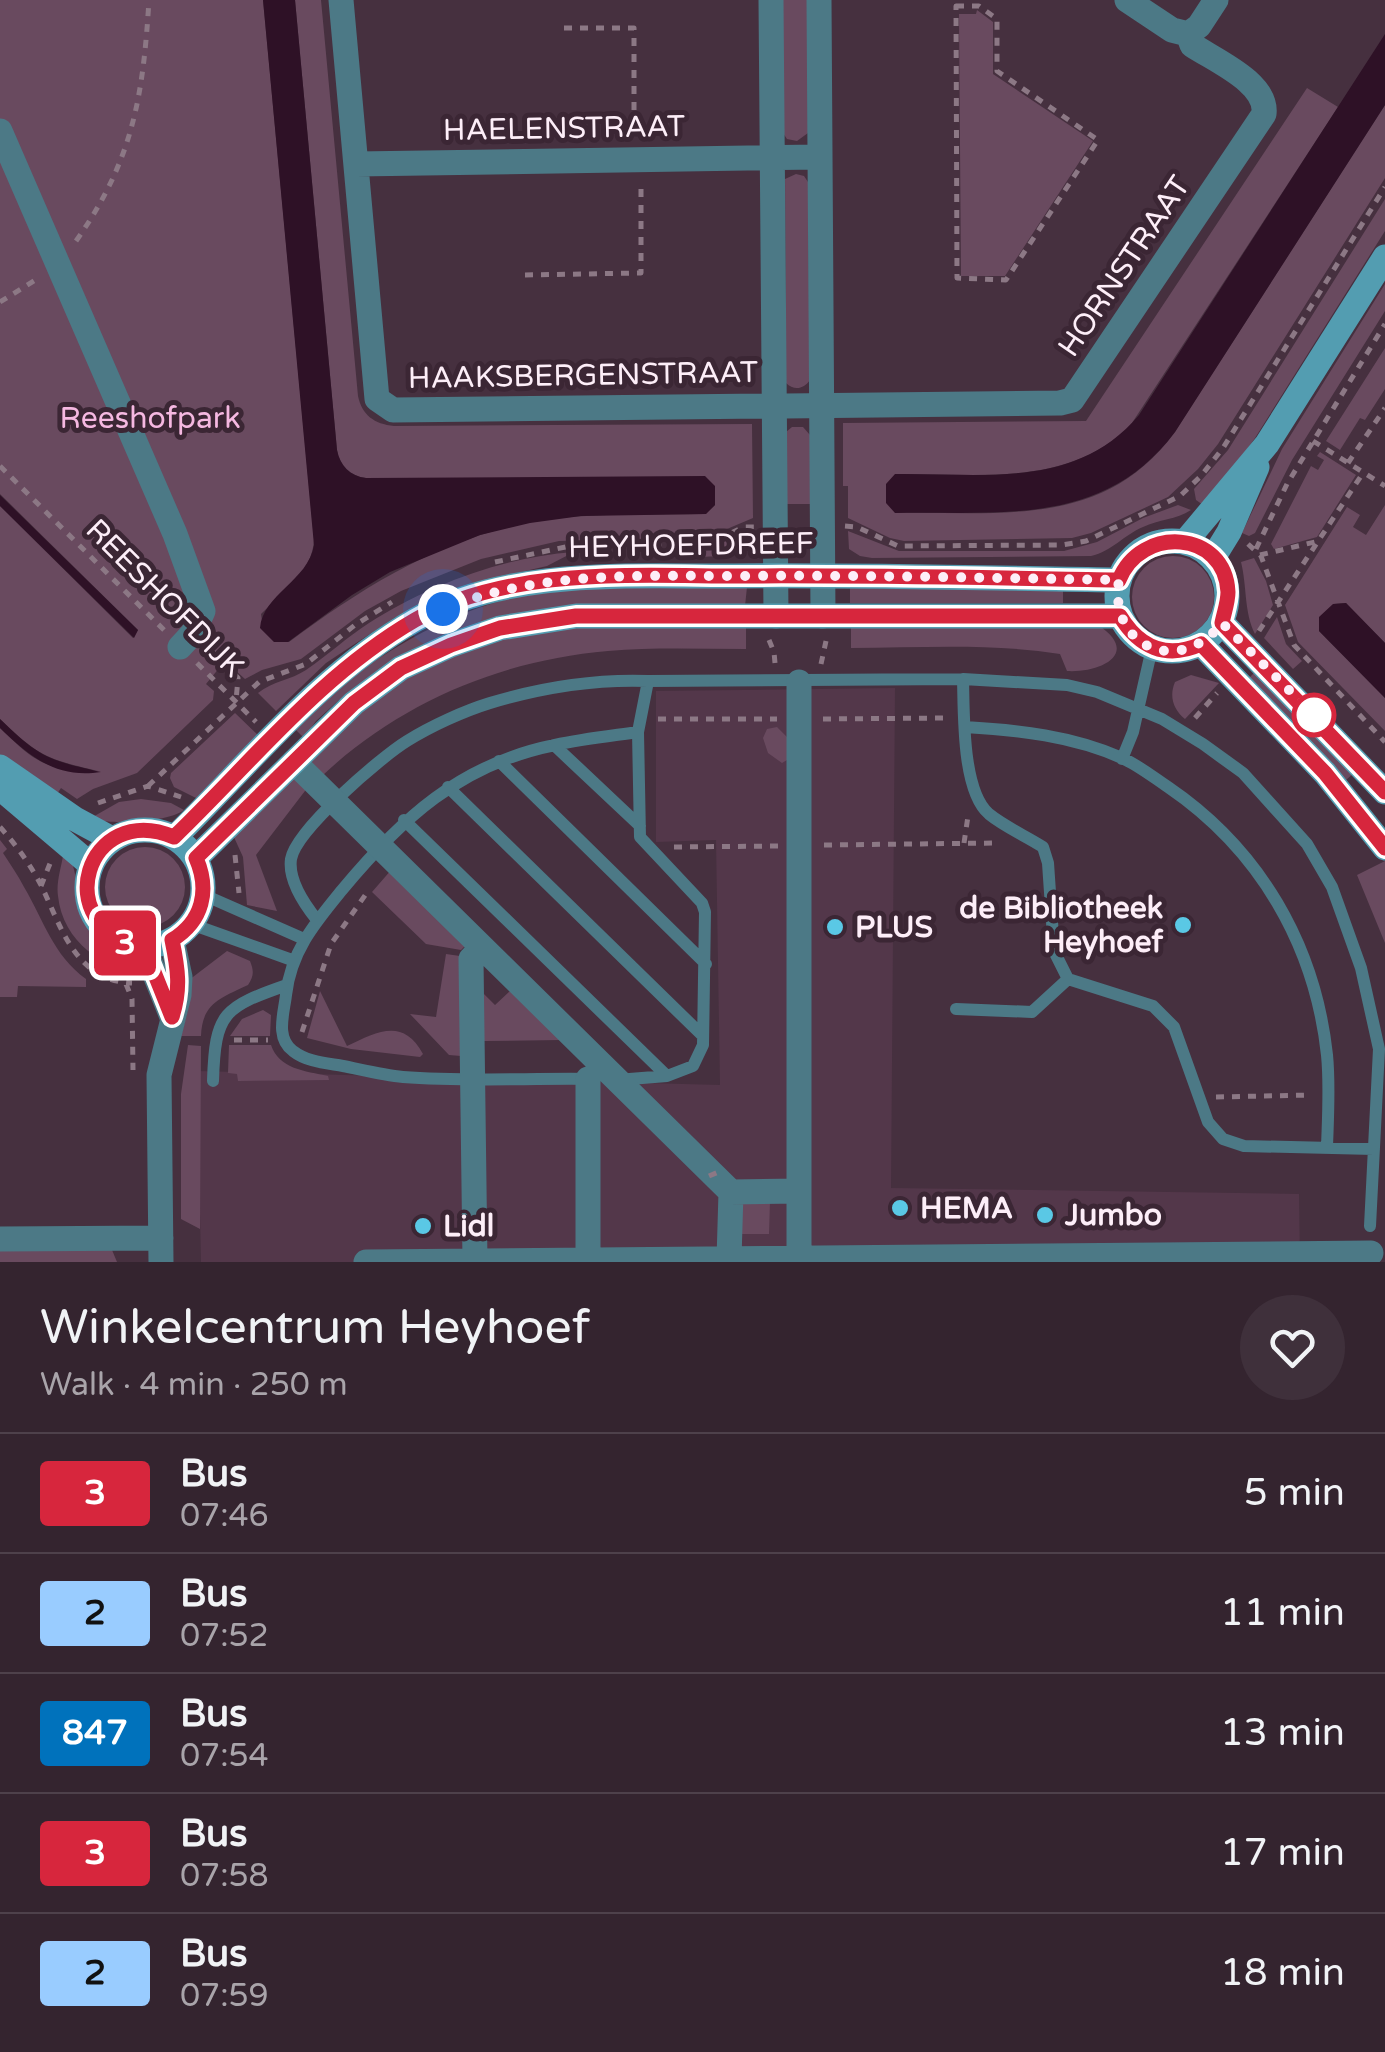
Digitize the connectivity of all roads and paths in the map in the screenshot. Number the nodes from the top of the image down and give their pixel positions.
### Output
1 (149, 0) edge
2 (341, 0) edge
3 (770, 0) edge
4 (818, 0) edge
5 (1127, 0) edge
6 (1216, 0) edge
7 (963, 3) edge
8 (564, 28) dead end
9 (1188, 34) junction
10 (0, 132) edge
11 (772, 158) junction
12 (818, 158) junction
13 (638, 160) junction
14 (356, 164) junction
15 (1385, 187) edge
16 (1385, 257) edge
17 (56, 264) junction
18 (525, 275) dead end
19 (0, 302) edge
20 (1385, 324) edge
21 (820, 404) junction
22 (776, 405) junction
23 (1385, 408) edge
24 (1313, 441) junction
25 (1267, 444) junction
26 (1348, 463) junction
27 (0, 466) edge
28 (1363, 473) junction
29 (1385, 486) edge
30 (1180, 496) dead end
31 (1318, 540) junction
32 (1185, 542) junction
33 (1258, 552) junction
34 (1213, 558) junction
35 (776, 574) junction
36 (823, 575) junction
37 (1119, 580) junction
38 (1279, 602) junction
39 (776, 616) junction
40 (823, 616) junction
41 (1120, 616) junction
42 (1222, 623) junction
43 (187, 640) junction
44 (1201, 644) junction
45 (1152, 648) junction
46 (1254, 654) junction
47 (1231, 677) junction
48 (963, 679) junction
49 (648, 681) junction
50 (799, 682) junction
51 (236, 701) junction
52 (1138, 708) junction
53 (965, 727) junction
54 (638, 732) junction
55 (1183, 732) junction
56 (1385, 742) edge
57 (554, 745) junction
58 (1122, 758) junction
59 (294, 762) junction
60 (499, 762) junction
61 (0, 767) edge
62 (148, 786) dead end
63 (448, 787) junction
64 (0, 788) edge
65 (1385, 792) edge
66 (333, 802) junction
67 (404, 820) junction
68 (640, 826) junction
69 (0, 827) edge
70 (174, 837) junction
71 (112, 840) junction
72 (1036, 842) junction
73 (798, 845) junction
74 (648, 848) junction
75 (1385, 848) edge
76 (386, 854) junction
77 (196, 858) junction
78 (91, 865) junction
79 (204, 895) junction
80 (318, 920) junction
81 (182, 932) junction
82 (304, 939) junction
83 (144, 947) junction
84 (480, 948) junction
85 (292, 960) junction
86 (706, 964) junction
87 (1068, 978) junction
88 (126, 984) dead end
89 (287, 984) junction
90 (956, 1009) dead end
91 (172, 1017) junction
92 (703, 1036) junction
93 (284, 1040) junction
94 (667, 1076) junction
95 (472, 1078) junction
96 (588, 1079) junction
97 (213, 1080) dead end
98 (616, 1080) junction
99 (1328, 1094) junction
100 (1199, 1098) junction
101 (1326, 1147) junction
102 (1374, 1149) junction
103 (708, 1176) dead end
104 (727, 1181) junction
105 (799, 1191) junction
106 (1370, 1226) dead end
107 (0, 1239) edge
108 (161, 1250) edge
109 (1371, 1254) dead end
110 (729, 1259) junction
111 (801, 1260) edge
112 (474, 1261) edge
113 (588, 1261) edge
114 (366, 1262) edge

1 - 17 path
2 - 14 street, HAAKSBERGENSTRAAT
3 - 11 street
4 - 12 street
5 - 9 street, HORNSTRAAT
6 - 9 street
7 - 7 path
8 - 13 path
9 - 21 street, HORNSTRAAT
10 - 17 street
11 - 12 street, HAELENSTRAAT
11 - 13 street, HAELENSTRAAT
11 - 22 street
12 - 21 street
13 - 14 street, HAELENSTRAAT
13 - 18 path
14 - 22 street, HAAKSBERGENSTRAAT
15 - 30 path
16 - 25 street
17 - 19 path
17 - 43 street
20 - 24 path
21 - 22 street
21 - 36 street
22 - 35 street
23 - 26 path
24 - 26 path
24 - 33 path
25 - 32 street
25 - 34 street
26 - 28 path
27 - 43 path, REESHOFDIJK
28 - 29 path
28 - 31 path
31 - 33 path
31 - 38 path
32 - 34 street
32 - 37 street
33 - 38 path
34 - 42 street
35 - 36 street, HEYHOEFDREEF
35 - 39 street
35 - 70 street, HEYHOEFDREEF
36 - 37 street, HEYHOEFDREEF
36 - 40 street
37 - 41 street
38 - 46 path
38 - 56 path
39 - 40 street
39 - 59 street
40 - 41 street
41 - 45 street
42 - 44 street
42 - 46 street
43 - 51 path, REESHOFDIJK
43 - 51 path, REESHOFDIJK
44 - 45 street
44 - 47 street
45 - 52 lane
46 - 65 street
47 - 55 path
47 - 75 street
48 - 50 lane
48 - 52 lane
48 - 53 lane
49 - 50 lane
49 - 54 lane
49 - 66 lane
50 - 73 street
51 - 62 path
52 - 55 lane
52 - 58 lane
53 - 58 lane
53 - 72 lane
54 - 57 lane
54 - 68 lane
55 - 102 lane
57 - 60 lane
57 - 68 lane
58 - 99 lane
59 - 66 street
59 - 77 street
60 - 63 lane
60 - 86 lane
61 - 71 street
63 - 67 lane
63 - 92 lane
64 - 78 street
66 - 76 street
66 - 80 lane
67 - 76 lane
67 - 94 lane
68 - 74 lane
69 - 88 path
70 - 71 street
70 - 77 street
71 - 78 street
72 - 73 path
72 - 87 lane
73 - 74 path
73 - 105 street
74 - 86 lane
76 - 80 lane
76 - 84 street
76 - 93 path
77 - 79 street
78 - 83 street
79 - 81 street
79 - 82 lane
80 - 82 lane
81 - 83 street
81 - 85 lane
81 - 91 street
82 - 85 lane
83 - 91 street
84 - 95 street
84 - 98 street
85 - 89 lane
86 - 92 lane
87 - 90 lane
87 - 100 lane
89 - 93 lane
89 - 97 lane
91 - 108 street
92 - 94 lane
93 - 95 lane
94 - 98 lane
95 - 96 lane
95 - 112 street
96 - 98 lane
96 - 113 street
98 - 104 street
99 - 100 path
99 - 101 lane
100 - 101 lane
101 - 102 lane
102 - 106 lane
103 - 104 path, bridge
104 - 105 street
104 - 110 street
105 - 111 street
107 - 108 street
109 - 111 street
110 - 111 street
110 - 113 street
112 - 113 street
112 - 114 street

